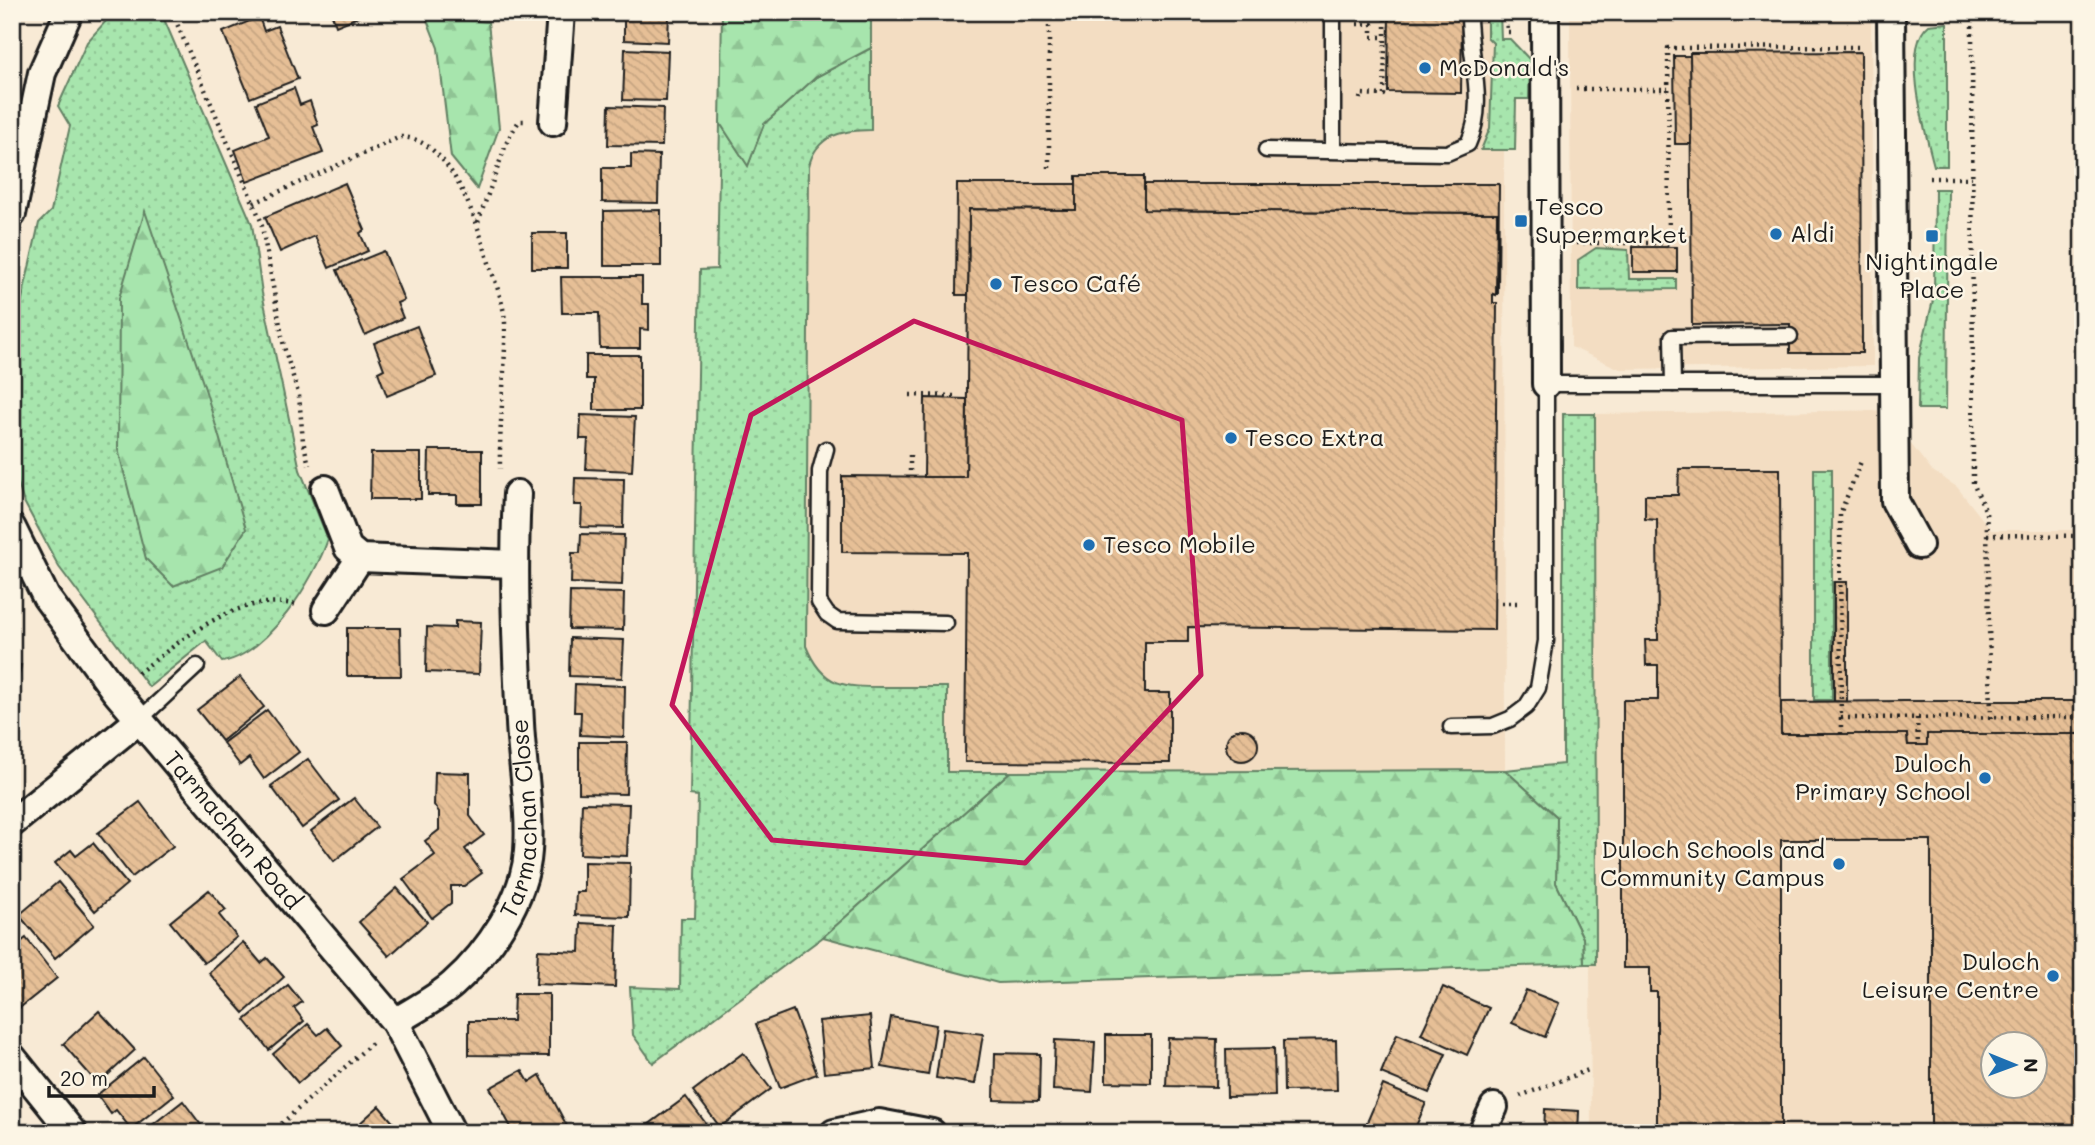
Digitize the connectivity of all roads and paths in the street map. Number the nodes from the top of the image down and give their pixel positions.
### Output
1 (69, 12) edge
2 (172, 12) edge
3 (561, 12) edge
4 (1049, 12) edge
5 (1333, 12) edge
6 (1385, 12) edge
7 (1469, 12) edge
8 (1545, 12) edge
9 (1891, 12) edge
10 (1972, 12) edge
11 (1352, 24) dead end
12 (1386, 41) junction
13 (1869, 47) dead end
14 (1568, 89) dead end
15 (1668, 89) junction
16 (553, 122) joint
17 (19, 148) edge
18 (1266, 149) dead end
19 (1333, 150) junction
20 (1360, 150) junction
21 (1049, 172) dead end
22 (1929, 178) dead end
23 (1972, 178) junction
24 (254, 203) junction
25 (12, 214) edge
26 (478, 222) junction
27 (1568, 243) dead end
28 (1790, 336) dead end
29 (1546, 384) junction
30 (1673, 384) junction
31 (1892, 384) junction
32 (910, 395) dead end
33 (958, 396) dead end
34 (826, 449) dead end
35 (1865, 451) dead end
36 (910, 452) dead end
37 (910, 471) dead end
38 (325, 489) joint
39 (517, 494) joint
40 (12, 528) edge
41 (1987, 535) junction
42 (2083, 536) edge
43 (1919, 545) dead end
44 (360, 558) junction
45 (514, 564) junction
46 (288, 603) dead end
47 (326, 610) dead end
48 (946, 622) dead end
49 (197, 666) dead end
50 (115, 691) junction
51 (2083, 717) edge
52 (1841, 718) junction
53 (1917, 718) junction
54 (1991, 718) junction
55 (139, 720) junction
56 (1451, 727) dead end
57 (1841, 734) dead end
58 (1918, 745) dead end
59 (12, 823) edge
60 (395, 1022) junction
61 (12, 1058) edge
62 (1591, 1069) dead end
63 (1494, 1107) joint
64 (73, 1133) edge
65 (271, 1133) edge
66 (452, 1133) edge
67 (834, 1133) edge
68 (932, 1133) edge
69 (1482, 1133) edge

1 - 17 street
2 - 24 path
3 - 16 street
4 - 21 path
5 - 19 lane
6 - 12 path
7 - 20 lane
8 - 29 street
9 - 31 street
10 - 23 path
11 - 12 path
12 - 20 path
13 - 15 path
14 - 15 path
15 - 27 path
16 - 26 path
17 - 25 street
18 - 19 lane
19 - 20 lane
22 - 23 path
23 - 41 path
24 - 26 path
24 - 38 path
26 - 39 path
28 - 30 lane
29 - 30 lane
29 - 56 lane
30 - 31 lane
31 - 43 street
32 - 33 path
34 - 48 lane
35 - 52 path
36 - 37 path
38 - 44 street
39 - 45 street, Tarmachan Close
40 - 50 street, Tarmachan Road
41 - 42 path
41 - 54 path
44 - 45 street
44 - 47 street
45 - 60 street, Tarmachan Close
46 - 50 path
49 - 55 lane
50 - 55 street, Tarmachan Road
51 - 54 path
52 - 53 path
52 - 57 path
53 - 54 path
53 - 58 path
55 - 59 street
55 - 60 street, Tarmachan Road
60 - 65 path
60 - 66 street, Tarmachan Road
61 - 64 street
62 - 63 path
63 - 69 street
67 - 68 street

